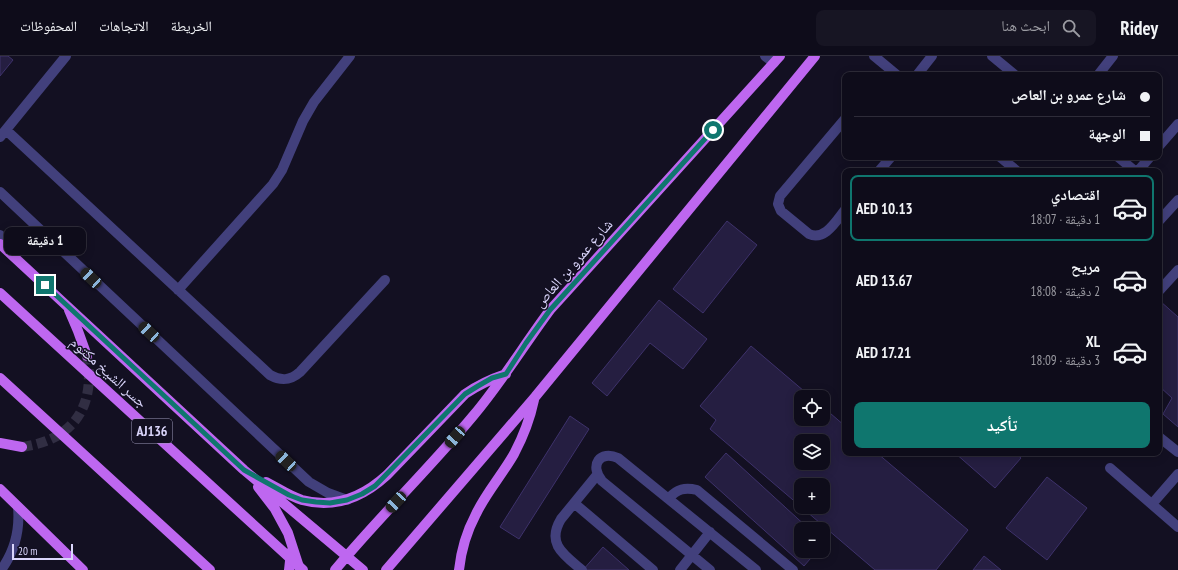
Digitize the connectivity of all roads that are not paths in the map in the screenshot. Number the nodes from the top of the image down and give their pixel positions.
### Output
1 (66, 56) edge
2 (350, 56) edge
3 (765, 56) edge
4 (816, 56) edge
5 (874, 56) edge
6 (932, 56) edge
7 (992, 56) edge
8 (1113, 56) edge
9 (777, 60) edge
10 (885, 71) edge
11 (919, 72) edge
12 (1011, 72) edge
13 (1100, 72) edge
14 (842, 122) edge
15 (1178, 124) edge
16 (3, 133) edge
17 (1162, 143) edge
18 (888, 160) edge
19 (1004, 160) edge
20 (1122, 160) edge
21 (1147, 160) edge
22 (882, 168) edge
23 (1013, 168) edge
24 (1131, 168) edge
25 (1141, 168) edge
26 (0, 192) edge
27 (1178, 200) edge
28 (842, 213) edge
29 (1162, 218) edge
30 (0, 235) edge
31 (0, 244) edge
32 (10, 253) junction
33 (1178, 270) edge
34 (385, 280) dead end
35 (1162, 288) edge
36 (178, 290) junction
37 (0, 293) edge
38 (67, 306) junction
39 (87, 356) tunnel mouth
40 (506, 374) junction
41 (0, 378) edge
42 (535, 397) junction
43 (1162, 439) edge
44 (0, 443) edge
45 (22, 447) tunnel mouth
46 (1178, 452) edge
47 (1110, 468) dead end
48 (244, 470) junction
49 (1178, 474) edge
50 (597, 475) junction
51 (0, 489) edge
52 (668, 498) junction
53 (347, 500) junction
54 (574, 503) junction
55 (1152, 504) junction
56 (18, 507) junction
57 (1178, 527) edge
58 (710, 532) junction
59 (288, 533) junction
60 (692, 555) junction
61 (346, 556) junction
62 (81, 568) edge
63 (1, 570) edge
64 (210, 570) edge
65 (289, 570) edge
66 (302, 570) edge
67 (335, 570) edge
68 (345, 570) edge
69 (363, 570) edge
70 (386, 570) edge
71 (459, 570) edge
72 (582, 570) edge
73 (653, 570) edge
74 (680, 570) edge
75 (710, 570) edge
76 (756, 570) edge
77 (793, 570) edge

1 - 16 street
2 - 36 street
3 - 9 street
4 - 42 main road
5 - 10 street
6 - 11 street
7 - 12 street
8 - 13 street
9 - 40 main road, شارع عمرو بن العاص
14 - 28 street
15 - 17 street
16 - 36 street
18 - 22 street
19 - 23 street
20 - 24 street
21 - 25 street
26 - 53 street
27 - 29 street
30 - 32 street
31 - 32 main road
32 - 38 main road
33 - 35 street
34 - 36 street
37 - 66 main road, جسر الشيخ مكتوم / AJ136, bridge
38 - 39 main road
38 - 48 main road
40 - 53 main road
40 - 61 main road, شارع عمرو بن العاص
41 - 64 main road, bridge
42 - 70 main road
42 - 71 main road
43 - 46 street
44 - 45 main road
47 - 55 street
48 - 53 main road
48 - 59 main road
48 - 61 main road
49 - 55 street
50 - 52 street
50 - 54 street
50 - 60 street
51 - 56 main road
52 - 58 street
52 - 77 street
54 - 72 street
54 - 73 street
55 - 57 street
56 - 62 main road
56 - 63 street
58 - 60 street
58 - 76 street
59 - 65 main road
59 - 66 main road
60 - 74 street
60 - 75 street
61 - 67 main road, شارع عمرو بن العاص
61 - 68 main road
61 - 69 main road

